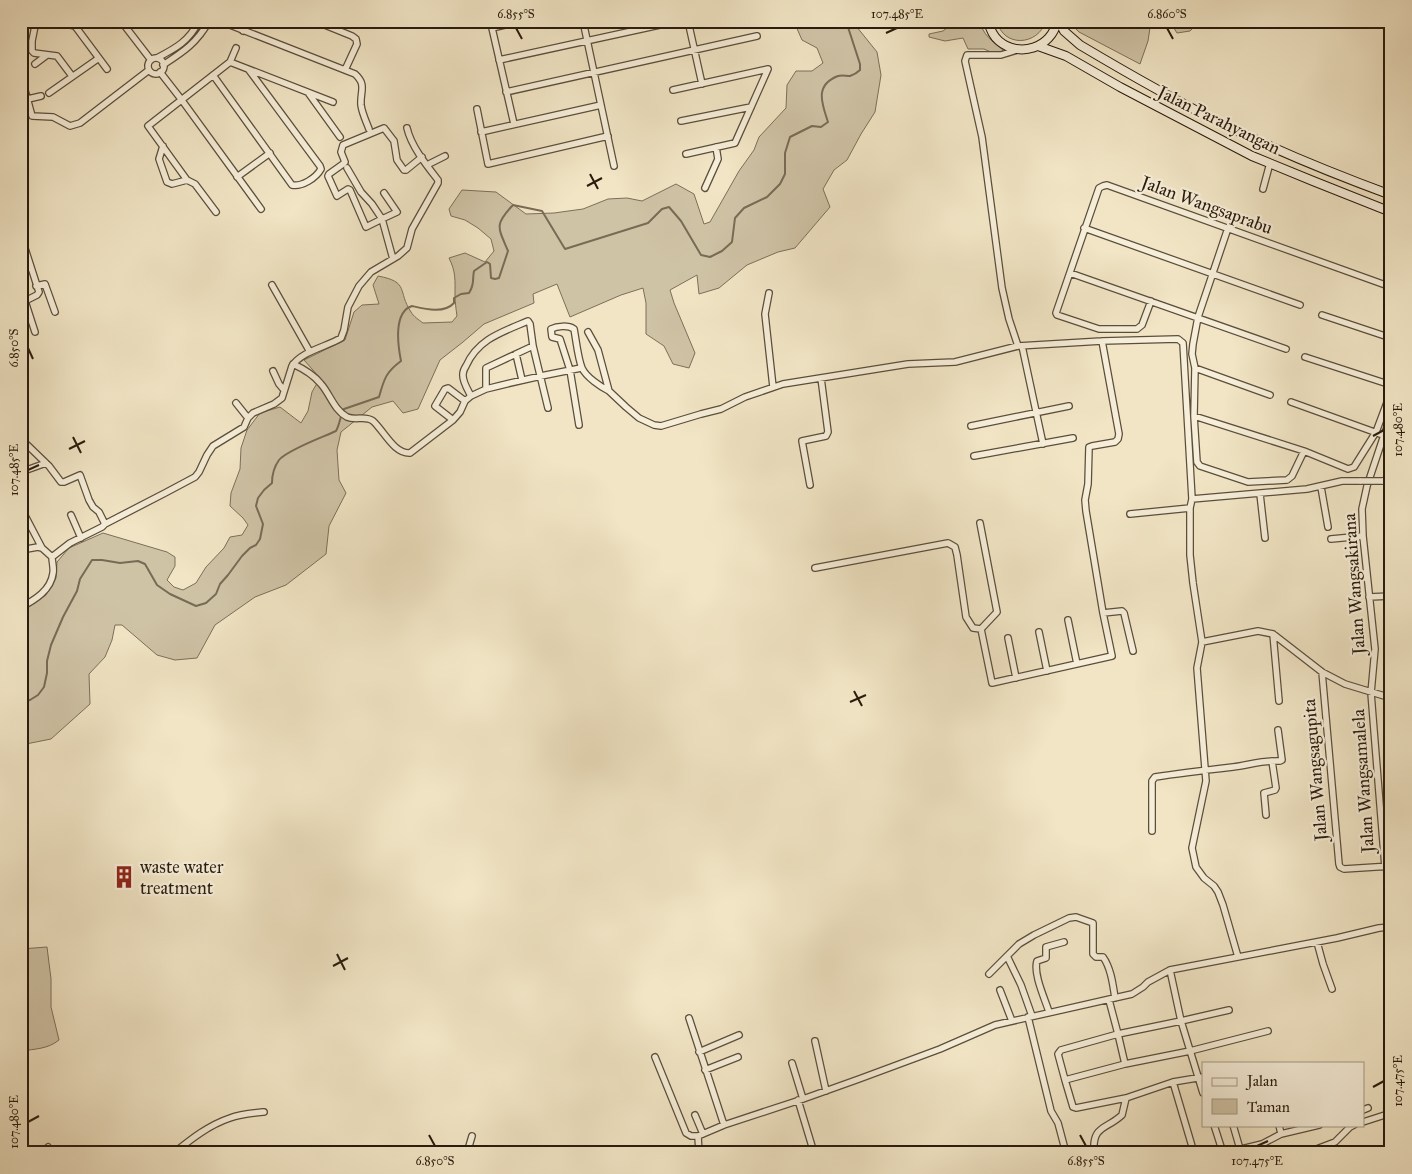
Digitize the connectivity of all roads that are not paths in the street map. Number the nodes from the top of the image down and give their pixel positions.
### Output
1 (36, 21) edge
2 (52, 21) edge
3 (121, 21) edge
4 (209, 21) edge
5 (248, 21) edge
6 (315, 21) edge
7 (489, 21) edge
8 (522, 21) edge
9 (583, 21) edge
10 (678, 21) edge
11 (688, 21) edge
12 (988, 21) edge
13 (1058, 21) edge
14 (76, 23) edge
15 (198, 23) edge
16 (230, 25) dead end
17 (492, 28) junction
18 (204, 29) junction
19 (243, 31) junction
20 (757, 36) dead end
21 (587, 41) junction
22 (1038, 46) junction
23 (236, 48) dead end
24 (694, 50) junction
25 (1018, 50) junction
26 (47, 55) junction
27 (99, 58) junction
28 (154, 59) junction
29 (499, 60) junction
30 (230, 62) junction
31 (35, 64) dead end
32 (163, 65) junction
33 (106, 69) dead end
34 (149, 70) junction
35 (249, 70) junction
36 (345, 70) junction
37 (160, 72) junction
38 (594, 72) junction
39 (212, 75) junction
40 (21, 76) edge
41 (72, 76) junction
42 (702, 84) junction
43 (674, 90) dead end
44 (308, 92) junction
45 (506, 92) junction
46 (49, 93) dead end
47 (41, 96) dead end
48 (181, 99) junction
49 (28, 100) junction
50 (333, 102) dead end
51 (601, 105) junction
52 (751, 107) junction
53 (477, 109) dead end
54 (681, 121) dead end
55 (514, 124) junction
56 (407, 128) dead end
57 (369, 129) dead end
58 (481, 132) junction
59 (340, 136) dead end
60 (608, 136) junction
61 (162, 146) junction
62 (716, 148) junction
63 (270, 154) junction
64 (686, 154) dead end
65 (445, 156) dead end
66 (422, 157) junction
67 (1270, 164) junction
68 (427, 165) junction
69 (614, 166) dead end
70 (347, 168) dead end
71 (237, 177) junction
72 (187, 180) junction
73 (704, 188) dead end
74 (1263, 189) dead end
75 (384, 193) dead end
76 (1391, 195) edge
77 (261, 209) dead end
78 (216, 212) dead end
79 (1391, 212) edge
80 (382, 219) junction
81 (1084, 228) junction
82 (1228, 228) junction
83 (21, 236) edge
84 (393, 259) junction
85 (31, 267) junction
86 (21, 270) edge
87 (1070, 273) junction
88 (1213, 274) junction
89 (272, 285) dead end
90 (36, 286) junction
91 (1391, 287) edge
92 (769, 293) dead end
93 (1151, 301) junction
94 (23, 302) edge
95 (1300, 305) dead end
96 (56, 312) dead end
97 (1322, 315) dead end
98 (1198, 317) junction
99 (35, 332) dead end
100 (588, 332) dead end
101 (1391, 338) edge
102 (1102, 341) junction
103 (533, 346) junction
104 (1020, 346) junction
105 (1286, 349) dead end
106 (310, 352) junction
107 (516, 354) junction
108 (1305, 357) dead end
109 (293, 364) junction
110 (581, 368) junction
111 (1195, 368) junction
112 (570, 370) junction
113 (273, 371) dead end
114 (541, 376) junction
115 (821, 378) junction
116 (522, 380) junction
117 (1391, 385) edge
118 (774, 387) junction
119 (486, 389) junction
120 (284, 390) junction
121 (610, 391) junction
122 (1391, 392) edge
123 (1270, 395) dead end
124 (471, 396) junction
125 (465, 401) junction
126 (1291, 402) dead end
127 (236, 403) dead end
128 (1069, 406) dead end
129 (548, 408) dead end
130 (1036, 413) junction
131 (1194, 416) junction
132 (248, 418) junction
133 (1391, 418) edge
134 (453, 420) junction
135 (578, 425) dead end
136 (971, 426) dead end
137 (1376, 432) junction
138 (1384, 435) junction
139 (1073, 438) dead end
140 (1391, 438) edge
141 (21, 439) edge
142 (1043, 444) junction
143 (1304, 451) junction
144 (974, 456) dead end
145 (46, 463) junction
146 (21, 472) edge
147 (1391, 480) edge
148 (810, 485) dead end
149 (1321, 487) junction
150 (1260, 494) junction
151 (1192, 499) junction
152 (21, 508) edge
153 (1190, 508) junction
154 (1130, 514) dead end
155 (71, 515) dead end
156 (980, 523) dead end
157 (104, 524) junction
158 (1328, 527) dead end
159 (1363, 536) junction
160 (81, 538) junction
161 (1265, 538) dead end
162 (1331, 539) dead end
163 (42, 548) junction
164 (21, 550) edge
165 (52, 557) junction
166 (815, 568) dead end
167 (1391, 596) edge
168 (1370, 597) junction
169 (21, 607) edge
170 (1103, 613) junction
171 (1068, 620) dead end
172 (981, 629) junction
173 (1039, 632) dead end
174 (1273, 634) junction
175 (1008, 638) dead end
176 (1205, 642) junction
177 (1133, 651) dead end
178 (1077, 664) junction
179 (1047, 671) junction
180 (1322, 672) junction
181 (1016, 678) junction
182 (1371, 693) junction
183 (1391, 698) edge
184 (1279, 701) dead end
185 (1278, 730) dead end
186 (1272, 761) junction
187 (1205, 769) junction
188 (1266, 815) dead end
189 (1152, 831) dead end
190 (1388, 866) edge
191 (1391, 927) edge
192 (1064, 942) dead end
193 (1317, 942) junction
194 (1007, 956) junction
195 (1238, 957) junction
196 (1170, 970) junction
197 (989, 974) dead end
198 (1332, 989) dead end
199 (1000, 990) dead end
200 (1116, 998) junction
201 (1109, 1000) junction
202 (1229, 1010) dead end
203 (1049, 1012) junction
204 (1030, 1016) junction
205 (689, 1018) dead end
206 (1012, 1021) junction
207 (1181, 1021) junction
208 (1268, 1031) dead end
209 (1118, 1034) junction
210 (739, 1035) dead end
211 (815, 1041) dead end
212 (1190, 1051) junction
213 (699, 1052) junction
214 (655, 1057) dead end
215 (738, 1057) dead end
216 (792, 1063) dead end
217 (1125, 1064) junction
218 (705, 1070) junction
219 (1201, 1077) edge
220 (1065, 1080) junction
221 (1173, 1082) junction
222 (826, 1091) junction
223 (1126, 1098) junction
224 (800, 1100) junction
225 (264, 1112) dead end
226 (1391, 1113) edge
227 (695, 1115) dead end
228 (1364, 1122) edge
229 (724, 1125) junction
230 (1214, 1126) edge
231 (1233, 1126) edge
232 (1279, 1126) edge
233 (1316, 1126) edge
234 (1352, 1126) edge
235 (1282, 1134) junction
236 (700, 1135) junction
237 (472, 1136) dead end
238 (1240, 1149) junction
239 (174, 1153) edge
240 (467, 1153) edge
241 (699, 1153) edge
242 (814, 1153) edge
243 (1066, 1153) edge
244 (1094, 1153) edge
245 (1194, 1153) edge
246 (1224, 1153) edge
247 (1306, 1153) edge

1 - 26 street
2 - 14 street
3 - 28 street
4 - 18 street
5 - 19 street
6 - 36 street
7 - 17 street
8 - 17 street
9 - 21 street
10 - 21 street
11 - 24 street
12 - 25 main road
13 - 22 main road
13 - 76 main road, Jalan Parahyangan
14 - 27 street
15 - 18 street
15 - 28 street
16 - 19 street
17 - 29 street
18 - 32 street
19 - 36 street
20 - 24 street
21 - 29 street
21 - 38 street
22 - 25 main road
22 - 67 main road, Jalan Parahyangan
23 - 30 street
24 - 38 street
24 - 42 street
25 - 104 street
26 - 31 street
26 - 41 street
27 - 33 street
27 - 41 street
28 - 32 street
28 - 34 street
29 - 45 street
30 - 35 street
30 - 39 street
32 - 37 street
34 - 37 street
34 - 49 street
35 - 44 street
35 - 63 street
36 - 57 street
37 - 48 street
38 - 45 street
38 - 51 street
39 - 48 street
39 - 63 street
40 - 49 street
41 - 46 street
42 - 43 street
42 - 52 street
44 - 50 street
44 - 59 street
45 - 55 street
47 - 49 street
48 - 61 street
48 - 71 street
51 - 55 street
51 - 60 street
52 - 54 street
52 - 62 street
53 - 58 street
55 - 58 street
56 - 66 street
58 - 60 street
60 - 69 street
61 - 72 street
61 - 72 street
62 - 64 street
62 - 73 street
63 - 71 street
65 - 68 street
66 - 68 street
66 - 80 street
67 - 74 street
67 - 79 main road, Jalan Parahyangan
68 - 84 street
70 - 80 street
71 - 77 street
72 - 78 street
75 - 80 street
80 - 84 street
81 - 82 street, Jalan Wangsaprabu
81 - 87 street, Jalan Wangsaprabu
81 - 88 street
82 - 88 street
82 - 91 street, Jalan Wangsaprabu
83 - 85 street
84 - 106 street
85 - 86 street
85 - 90 street
87 - 93 street
87 - 93 street, Jalan Wangsaprabu
88 - 95 street
88 - 98 street
89 - 106 street
90 - 94 street
90 - 96 street
92 - 118 street
93 - 98 street
94 - 99 street
97 - 101 street
98 - 105 street
98 - 111 street
100 - 121 street
102 - 104 street
102 - 151 street
102 - 170 street
103 - 107 street
103 - 114 street
103 - 124 street
104 - 115 street
104 - 130 street
106 - 109 street
107 - 116 street
107 - 119 street
108 - 117 street
109 - 120 street
109 - 134 street
110 - 112 street
110 - 112 street
110 - 121 street
111 - 123 street
111 - 131 street
112 - 114 street
112 - 135 street
113 - 120 street
114 - 116 street
114 - 129 street
115 - 118 street
115 - 148 street
116 - 119 street
118 - 121 street
119 - 124 street
120 - 132 street
122 - 137 street
124 - 125 street
125 - 134 street
125 - 134 street
126 - 137 street
127 - 132 street
128 - 130 street
130 - 136 street
130 - 142 street
131 - 143 street
131 - 143 street
132 - 157 street
133 - 138 street, Jalan Wangsakirana
137 - 138 street
137 - 143 street
138 - 140 street
138 - 159 street, Jalan Wangsakirana
139 - 142 street
141 - 145 street
142 - 144 street
145 - 146 street
145 - 157 street
147 - 149 street, bridge
149 - 150 street
149 - 158 street
150 - 151 street
150 - 161 street
151 - 153 street
152 - 163 street
153 - 154 street
153 - 176 street
155 - 160 street
156 - 172 street
157 - 160 street
159 - 162 street
159 - 168 street, Jalan Wangsakirana
160 - 165 street
163 - 164 street
163 - 165 street
165 - 169 street
166 - 172 street
167 - 168 street
168 - 182 street, Jalan Wangsakirana
170 - 177 street
170 - 178 street
171 - 178 street
172 - 181 street
173 - 179 street
174 - 176 street
174 - 180 street
174 - 184 street
175 - 181 street
176 - 187 street
178 - 179 street
179 - 181 street
180 - 182 street
180 - 190 street, Jalan Wangsagupita
182 - 183 street
182 - 190 street, Jalan Wangsamalela
185 - 186 street
186 - 187 street
186 - 188 street
187 - 189 street
187 - 195 street
191 - 193 street
192 - 203 street
193 - 195 street
193 - 198 street
194 - 197 street
194 - 200 street
194 - 204 street
195 - 196 street
196 - 200 street
196 - 207 street
199 - 206 street
200 - 201 street
201 - 203 street
201 - 209 street
202 - 207 street
203 - 204 street
204 - 206 street
204 - 243 street
205 - 213 street
206 - 222 street
207 - 209 street
207 - 212 street
208 - 212 street
209 - 217 street
209 - 220 street
210 - 213 street
211 - 222 street
212 - 217 street
212 - 219 street
213 - 218 street
214 - 236 street
215 - 218 street
216 - 224 street
217 - 220 street
218 - 229 street
219 - 221 street
220 - 223 street
221 - 223 street
221 - 245 street
222 - 224 street
223 - 244 street
224 - 229 street
224 - 242 street
225 - 239 street
226 - 228 street
227 - 236 street
229 - 236 street
230 - 246 street
231 - 238 street
232 - 235 street
233 - 235 street
234 - 247 street
235 - 238 street
236 - 241 street
237 - 240 street
238 - 246 street

